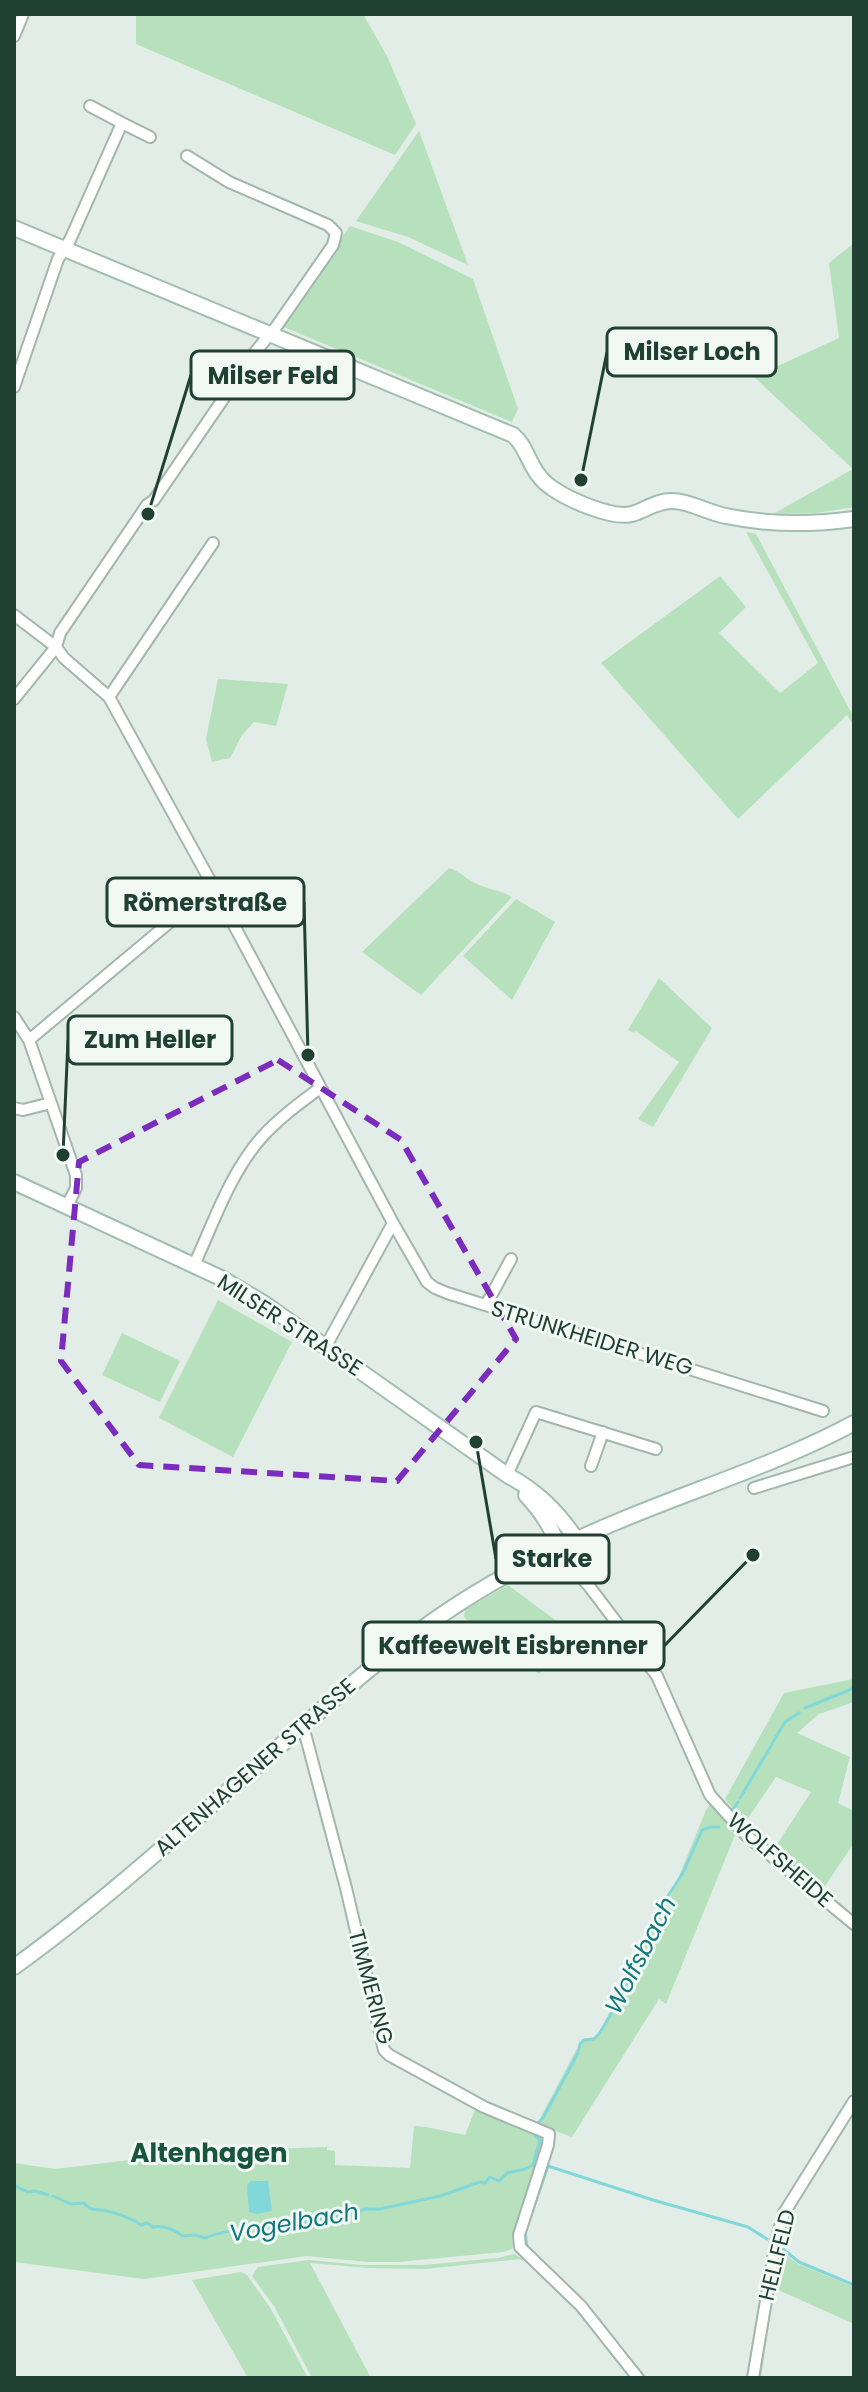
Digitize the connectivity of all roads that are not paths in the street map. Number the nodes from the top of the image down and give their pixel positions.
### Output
1 (23, 14) edge
2 (14, 36) edge
3 (90, 106) dead end
4 (122, 123) junction
5 (150, 137) dead end
6 (187, 156) dead end
7 (14, 228) edge
8 (64, 249) junction
9 (270, 336) junction
10 (14, 387) edge
11 (854, 519) edge
12 (213, 543) dead end
13 (14, 615) edge
14 (56, 647) junction
15 (109, 697) junction
16 (14, 699) edge
17 (213, 886) junction
18 (14, 1017) edge
19 (29, 1040) junction
20 (320, 1088) junction
21 (51, 1103) junction
22 (14, 1108) edge
23 (14, 1182) edge
24 (67, 1206) junction
25 (393, 1223) junction
26 (511, 1259) dead end
27 (194, 1265) junction
28 (486, 1305) junction
29 (326, 1346) junction
30 (823, 1411) dead end
31 (854, 1423) edge
32 (603, 1432) junction
33 (656, 1449) dead end
34 (854, 1457) edge
35 (591, 1466) dead end
36 (507, 1475) junction
37 (754, 1488) dead end
38 (577, 1540) junction
39 (559, 1548) junction
40 (589, 1586) junction
41 (303, 1726) junction
42 (854, 1924) edge
43 (14, 1967) edge
44 (854, 2101) edge
45 (638, 2378) edge
46 (753, 2378) edge

1 - 2 street
3 - 4 street
4 - 5 street
4 - 8 street
6 - 9 street
7 - 8 main road
8 - 9 main road
8 - 10 street
9 - 11 main road
9 - 14 street
12 - 15 street
13 - 14 street
14 - 15 street
14 - 16 street
15 - 17 street, STRUNKHEIDER WEG
17 - 19 street
17 - 20 street, STRUNKHEIDER WEG
18 - 19 street
19 - 21 street
20 - 25 street, STRUNKHEIDER WEG
20 - 27 street
21 - 22 street
21 - 24 street
23 - 24 main road, MILSER STRASSE
24 - 27 main road, MILSER STRASSE
25 - 28 street, STRUNKHEIDER WEG
25 - 29 street
26 - 28 street
27 - 29 main road, MILSER STRASSE
28 - 30 street, STRUNKHEIDER WEG
29 - 36 main road, MILSER STRASSE
31 - 38 main road, ALTENHAGENER STRASSE
32 - 33 street
32 - 35 street
32 - 36 street
34 - 37 street
36 - 38 main road, MILSER STRASSE
36 - 39 main road, MILSER STRASSE
38 - 39 main road, ALTENHAGENER STRASSE
38 - 40 street, WOLFSHEIDE
39 - 40 street, WOLFSHEIDE
39 - 41 main road, ALTENHAGENER STRASSE
40 - 42 street, WOLFSHEIDE
41 - 43 main road, ALTENHAGENER STRASSE
41 - 45 street, TIMMERING
44 - 46 street, HELLFELD

